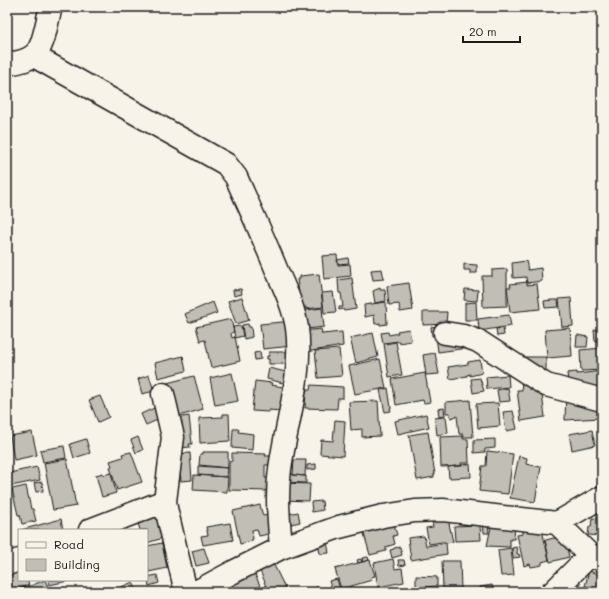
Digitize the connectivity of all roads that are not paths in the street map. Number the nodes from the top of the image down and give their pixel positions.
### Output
1 (50, 7) edge
2 (34, 56) junction
3 (7, 64) edge
4 (445, 333) dead end
5 (163, 394) dead end
6 (602, 400) edge
7 (602, 497) edge
8 (165, 501) junction
9 (557, 524) junction
10 (93, 529) edge
11 (281, 548) junction
12 (596, 558) edge
13 (18, 560) edge
14 (7, 564) edge
15 (186, 592) edge
16 (196, 592) edge
17 (553, 592) edge

1 - 2 street
2 - 3 street
2 - 11 street
4 - 6 street
5 - 8 street
7 - 9 street
8 - 10 street
8 - 15 street
9 - 11 street
9 - 12 street
11 - 16 street
12 - 17 street
13 - 14 street

